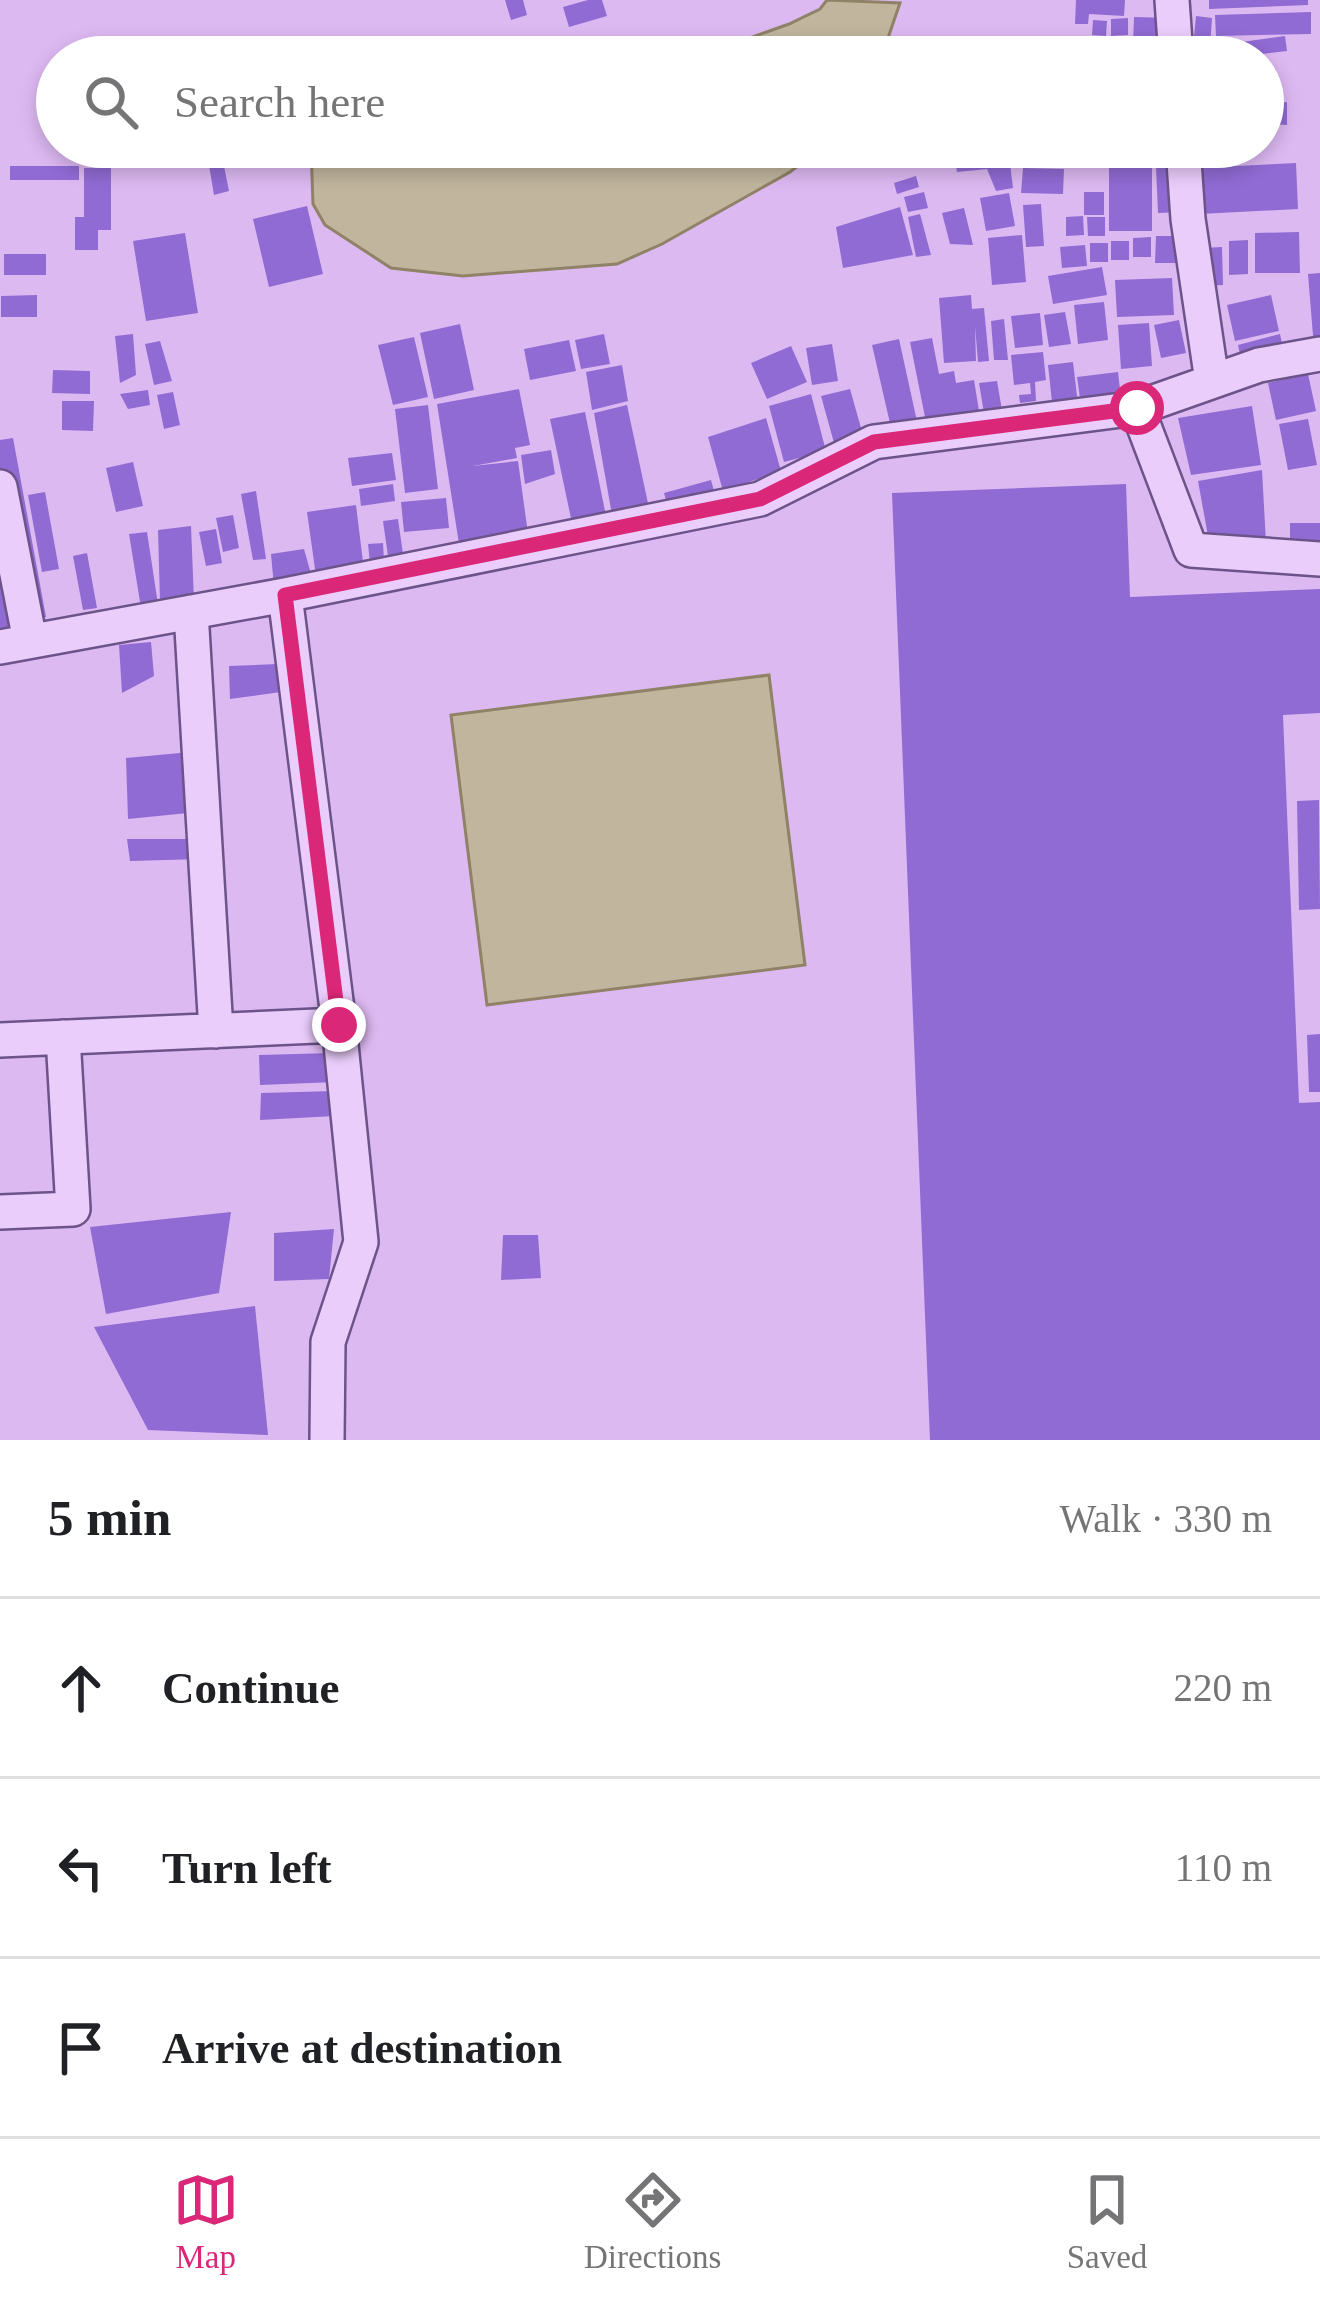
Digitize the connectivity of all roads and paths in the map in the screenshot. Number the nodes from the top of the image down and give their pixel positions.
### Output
1 (1172, 0) edge
2 (1175, 36) edge
3 (1184, 168) edge
4 (1320, 354) edge
5 (1212, 381) junction
6 (1137, 408) junction
7 (0, 487) edge
8 (1320, 560) edge
9 (285, 595) junction
10 (191, 611) junction
11 (15, 644) edge
12 (339, 1025) junction
13 (216, 1030) junction
14 (63, 1037) junction
15 (0, 1040) edge
16 (0, 1212) edge
17 (327, 1440) edge

1 - 2 street
3 - 5 street
4 - 5 street
5 - 6 street
6 - 8 street
6 - 9 street
7 - 11 street
9 - 10 street
9 - 12 street
10 - 11 street
10 - 13 street
12 - 13 street
12 - 17 street
13 - 14 street
14 - 15 street
14 - 16 street

